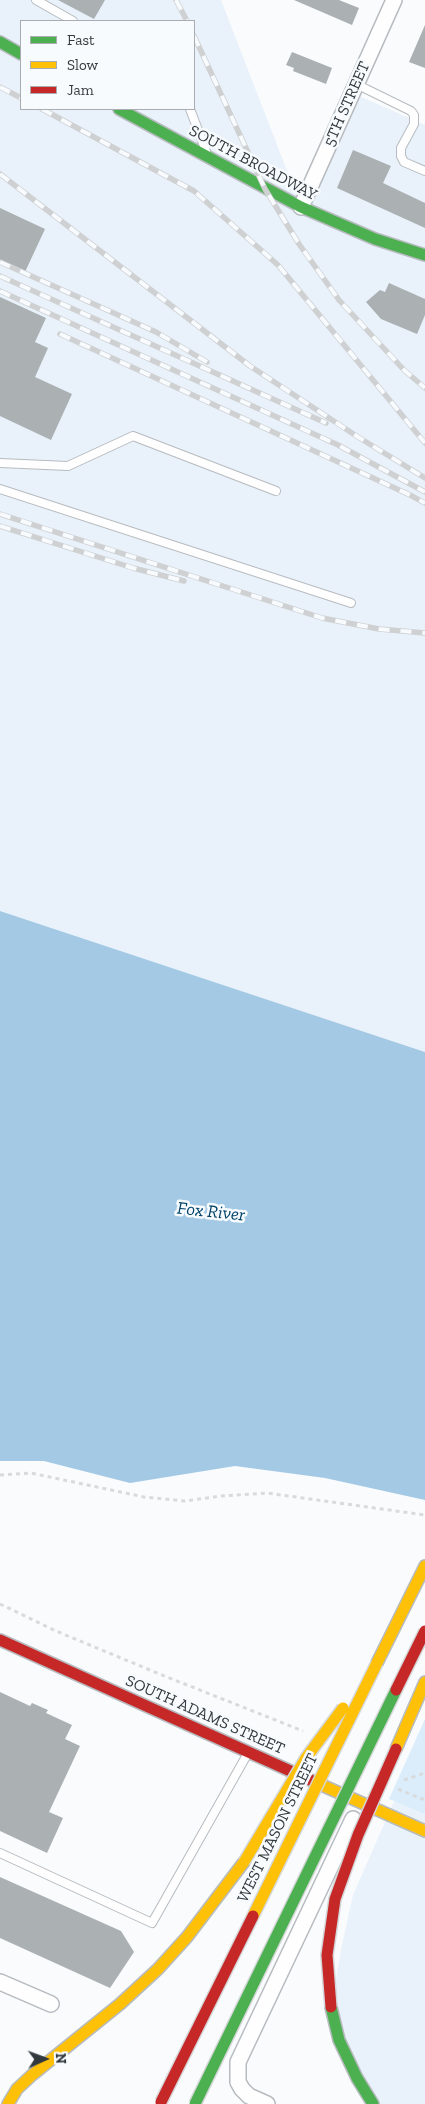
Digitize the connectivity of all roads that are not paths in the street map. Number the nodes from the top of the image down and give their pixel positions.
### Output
1 (36, 0) edge
2 (394, 0) edge
3 (71, 20) edge
4 (0, 42) edge
5 (20, 53) edge
6 (356, 84) junction
7 (121, 110) edge
8 (190, 110) edge
9 (208, 158) junction
10 (425, 171) edge
11 (301, 207) junction
12 (375, 240) junction
13 (425, 255) edge
14 (419, 266) dead end
15 (0, 463) edge
16 (0, 489) edge
17 (276, 491) dead end
18 (351, 602) dead end
19 (425, 1566) edge
20 (425, 1632) edge
21 (0, 1640) edge
22 (377, 1663) junction
23 (425, 1682) edge
24 (248, 1752) junction
25 (361, 1802) junction
26 (425, 1831) edge
27 (0, 1853) edge
28 (0, 1982) edge
29 (50, 2004) dead end
30 (247, 2100) edge
31 (8, 2104) edge
32 (161, 2104) edge
33 (195, 2104) edge
34 (267, 2104) edge
35 (373, 2104) edge

1 - 3 lane
2 - 6 street, 5TH STREET
4 - 5 main road
6 - 10 lane
6 - 11 street, 5TH STREET
7 - 9 main road, SOUTH BROADWAY
8 - 9 lane
9 - 11 main road, SOUTH BROADWAY
11 - 12 main road, SOUTH BROADWAY
12 - 13 main road, SOUTH BROADWAY
12 - 14 main road, SOUTH BROADWAY
15 - 17 lane
16 - 18 lane
19 - 22 main road, WEST MASON STREET
20 - 33 main road, bridge
21 - 24 main road, SOUTH ADAMS STREET
22 - 31 main road, bridge
22 - 32 main road, WEST MASON STREET, bridge
23 - 35 main road, bridge
24 - 25 main road, SOUTH ADAMS STREET
24 - 27 lane
25 - 26 main road, SOUTH ADAMS STREET
25 - 30 street
28 - 29 street
30 - 34 street

